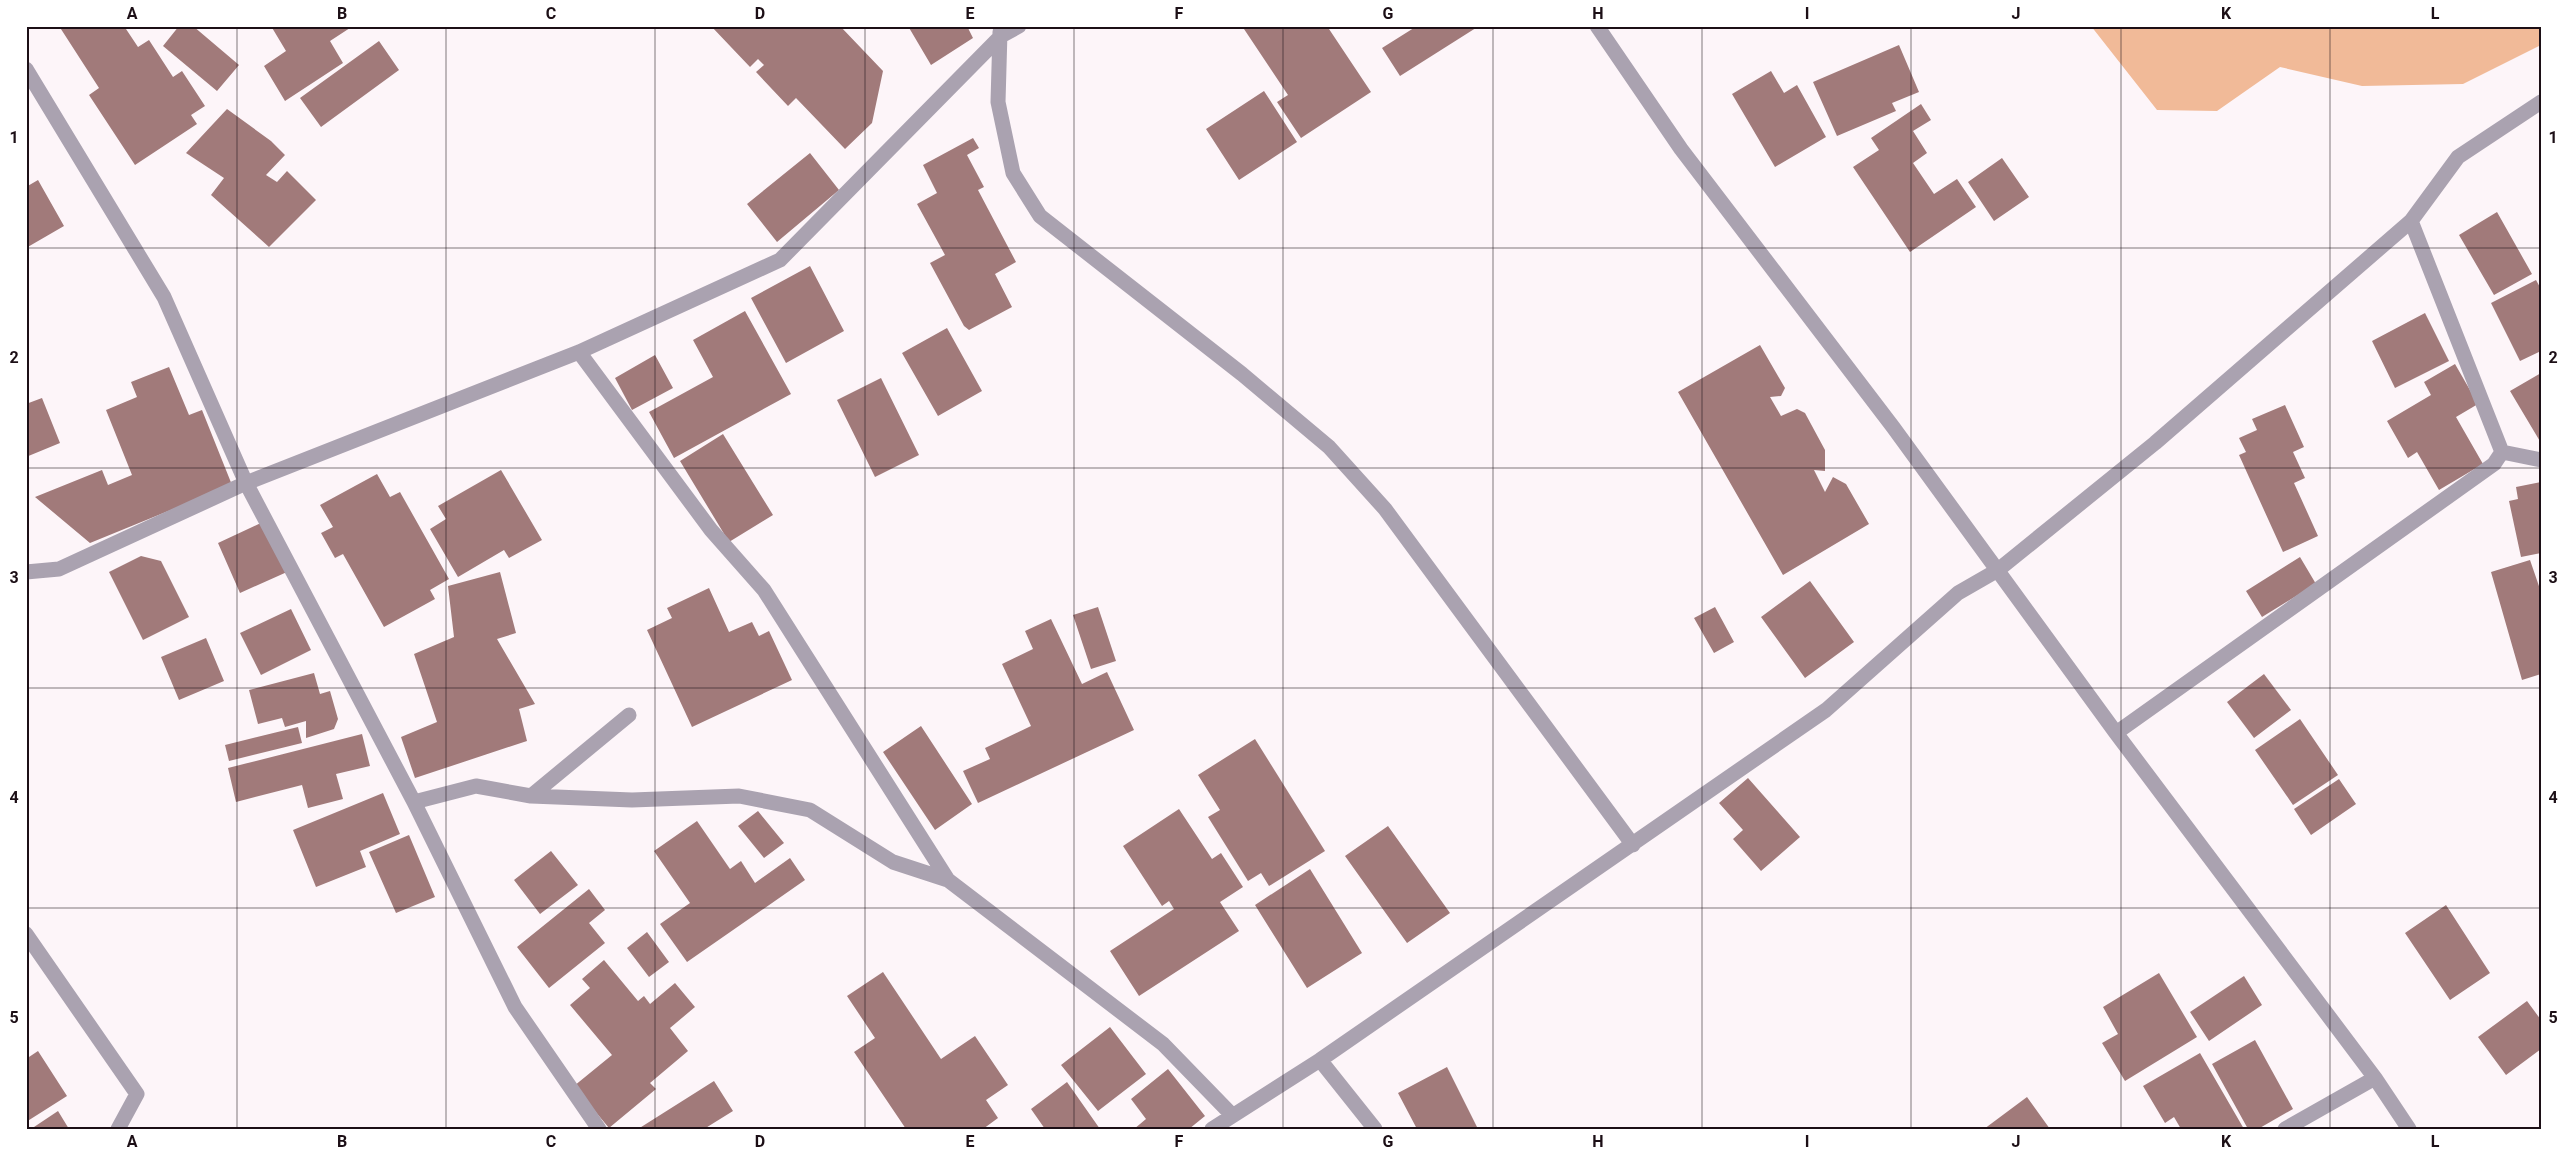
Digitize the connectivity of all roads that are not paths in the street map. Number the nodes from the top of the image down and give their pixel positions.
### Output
1 (1019, 26) edge
2 (1596, 26) edge
3 (1000, 31) edge
4 (26, 69) edge
5 (2541, 102) edge
6 (2412, 221) junction
7 (579, 352) junction
8 (2502, 452) junction
9 (2541, 460) edge
10 (246, 483) junction
11 (1998, 570) junction
12 (26, 572) edge
13 (629, 716) dead end
14 (2116, 733) junction
15 (531, 796) junction
16 (414, 802) junction
17 (1632, 845) junction
18 (948, 880) junction
19 (26, 934) edge
20 (1320, 1060) junction
21 (2375, 1078) junction
22 (1232, 1115) junction
23 (118, 1129) edge
24 (599, 1129) edge
25 (1212, 1129) edge
26 (1375, 1129) edge
27 (2285, 1129) edge
28 (2409, 1129) edge

1 - 3 street
2 - 11 street
3 - 7 street
3 - 17 street
4 - 10 street
5 - 6 street
6 - 8 street
6 - 11 street
7 - 10 street
7 - 18 street
8 - 9 street
8 - 14 street
10 - 12 street
10 - 16 street
11 - 14 street
11 - 17 street
13 - 15 street
14 - 21 street
15 - 16 street
15 - 18 street
16 - 24 street
17 - 20 street
18 - 22 street
19 - 23 street
20 - 22 street
20 - 26 street
21 - 27 street
21 - 28 street
22 - 25 street

